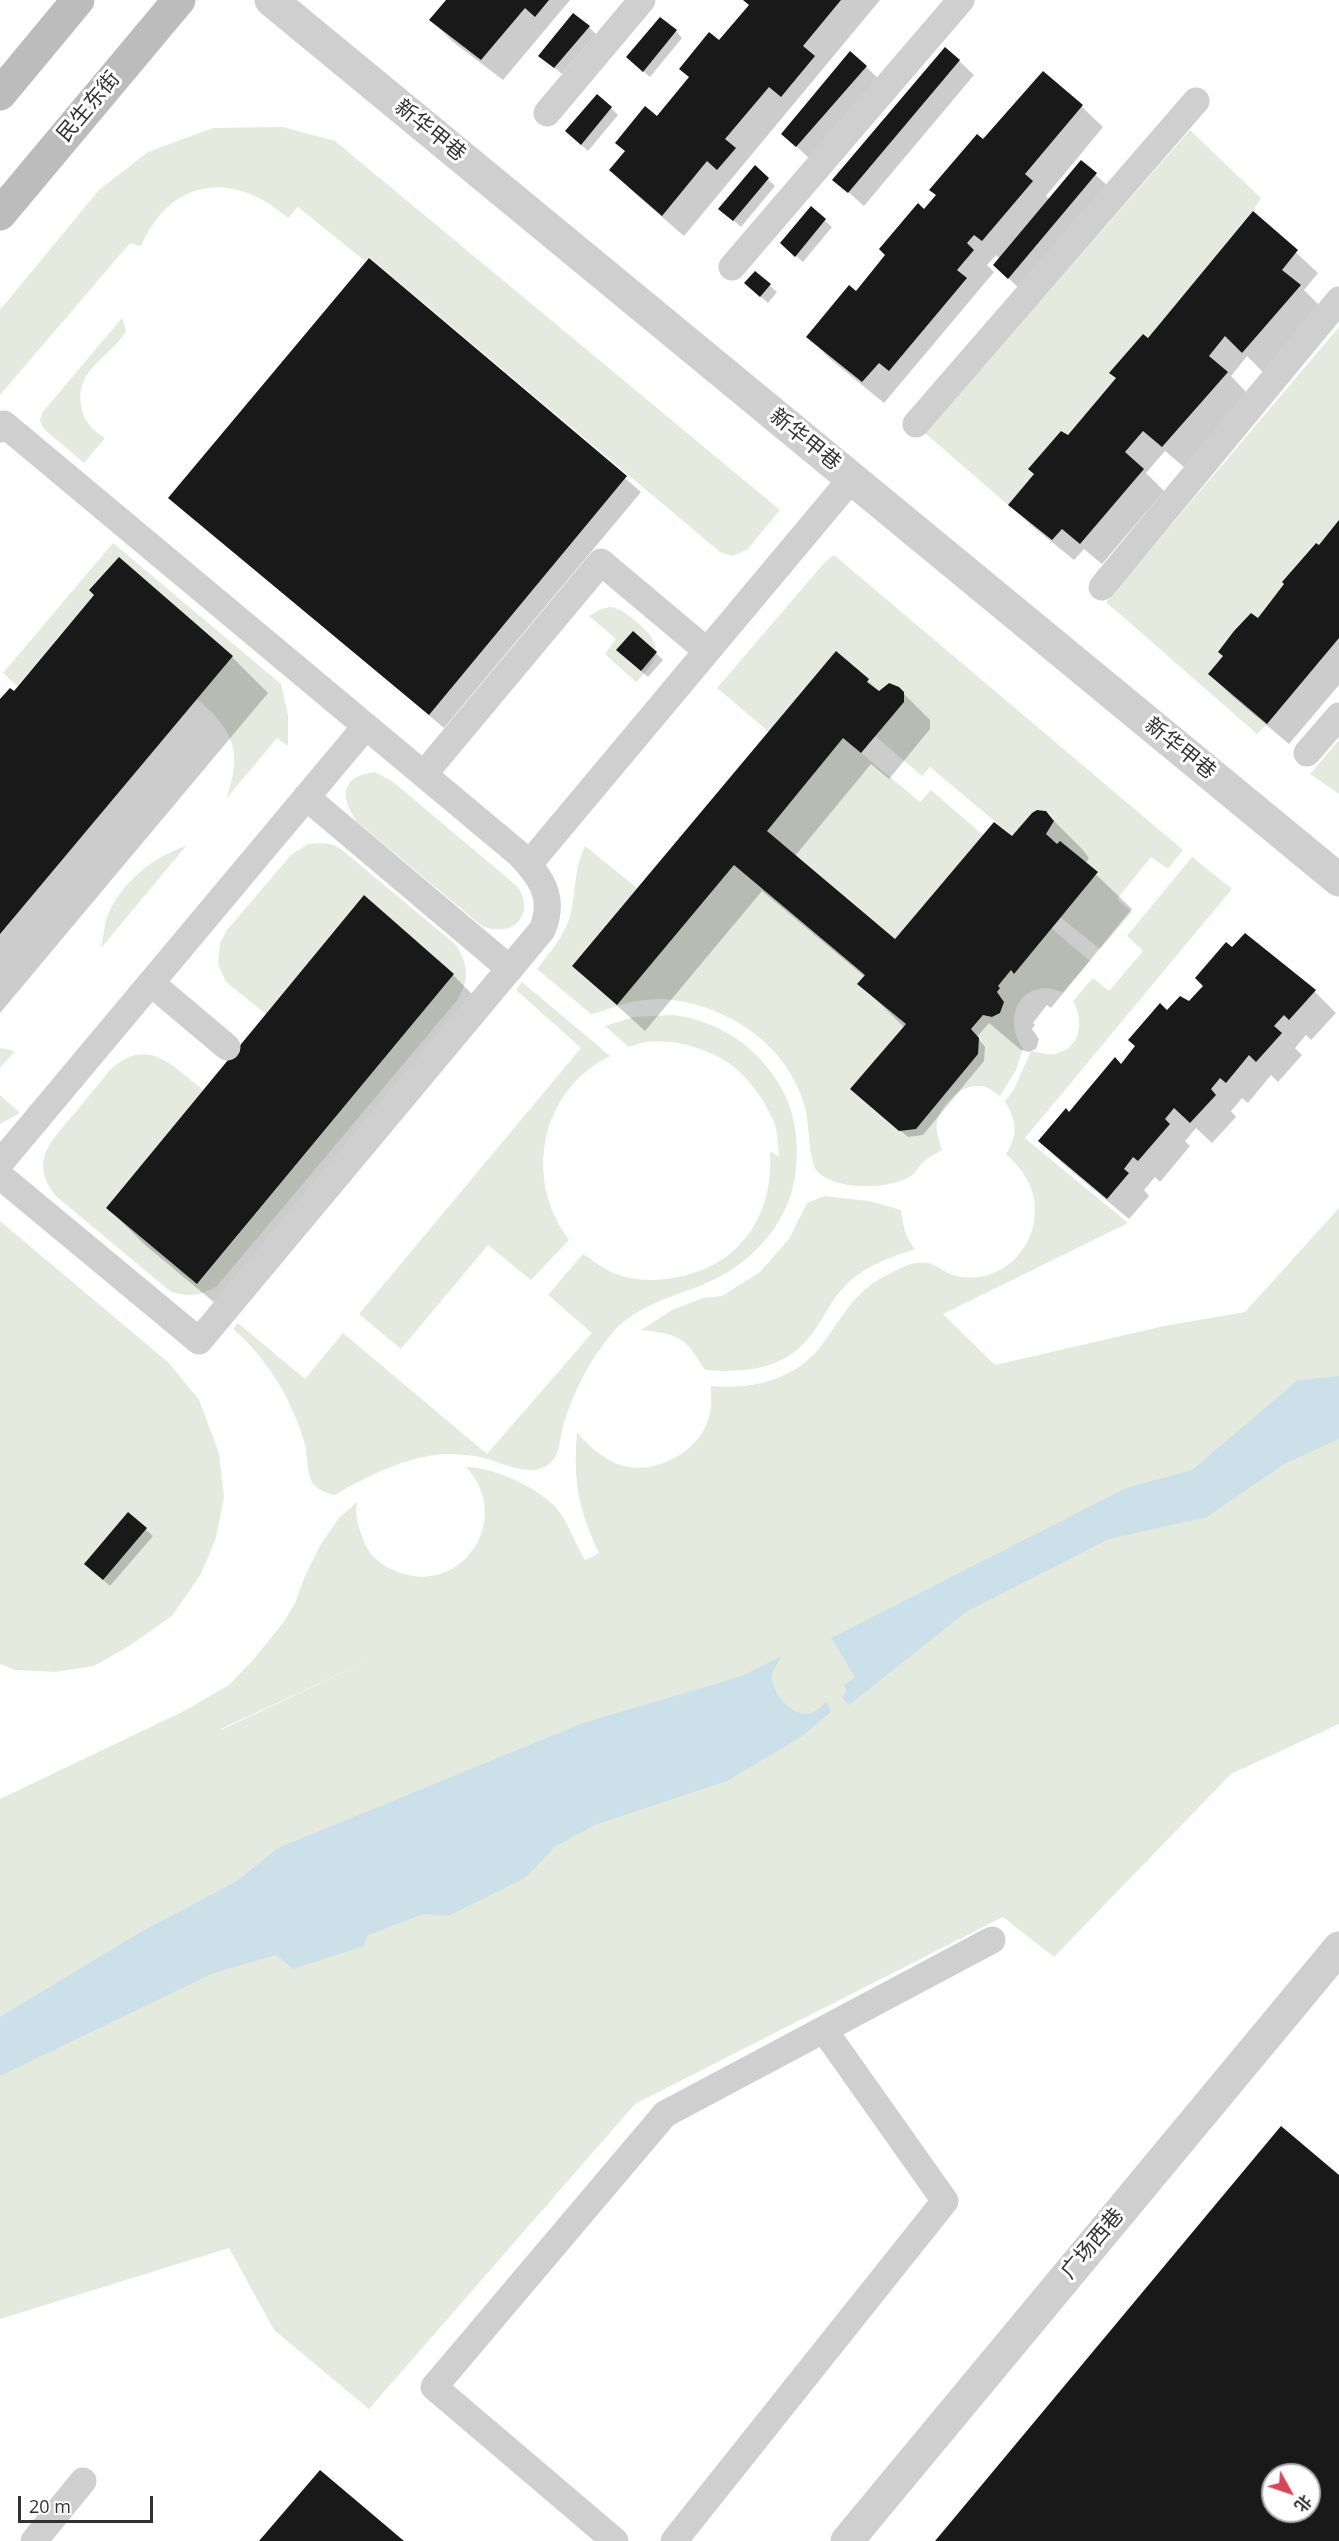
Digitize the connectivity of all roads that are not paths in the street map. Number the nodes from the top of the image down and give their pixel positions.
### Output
1 (78, 0) edge
2 (178, 0) edge
3 (271, 0) edge
4 (642, 0) edge
5 (961, 0) edge
6 (0, 94) edge
7 (1196, 101) dead end
8 (547, 113) dead end
9 (0, 214) edge
10 (732, 267) dead end
11 (1339, 300) edge
12 (916, 424) dead end
13 (0, 429) edge
14 (852, 478) junction
15 (1102, 587) dead end
16 (707, 651) junction
17 (1339, 716) edge
18 (366, 726) junction
19 (1307, 753) dead end
20 (424, 774) junction
21 (306, 797) junction
22 (529, 864) junction
23 (1339, 880) edge
24 (510, 969) junction
25 (151, 983) junction
26 (227, 1047) dead end
27 (0, 1163) edge
28 (0, 1176) edge
29 (992, 1940) dead end
30 (1339, 1948) edge
31 (824, 2030) junction
32 (84, 2481) dead end
33 (34, 2541) edge
34 (615, 2541) edge
35 (674, 2541) edge
36 (847, 2541) edge

1 - 6 main road
2 - 9 main road, 民生东街
3 - 14 street, 新华甲巷
4 - 8 lane
5 - 10 lane
7 - 12 lane
11 - 15 lane
13 - 18 lane
14 - 16 lane
14 - 23 street, 新华甲巷
16 - 20 lane
16 - 22 lane
17 - 19 lane
18 - 20 lane
18 - 21 lane
20 - 22 lane
21 - 24 lane
21 - 25 lane
22 - 24 lane
24 - 28 lane
25 - 26 lane
25 - 27 lane
29 - 31 lane
30 - 36 street, 广场西巷
31 - 34 lane
31 - 35 lane
32 - 33 lane

